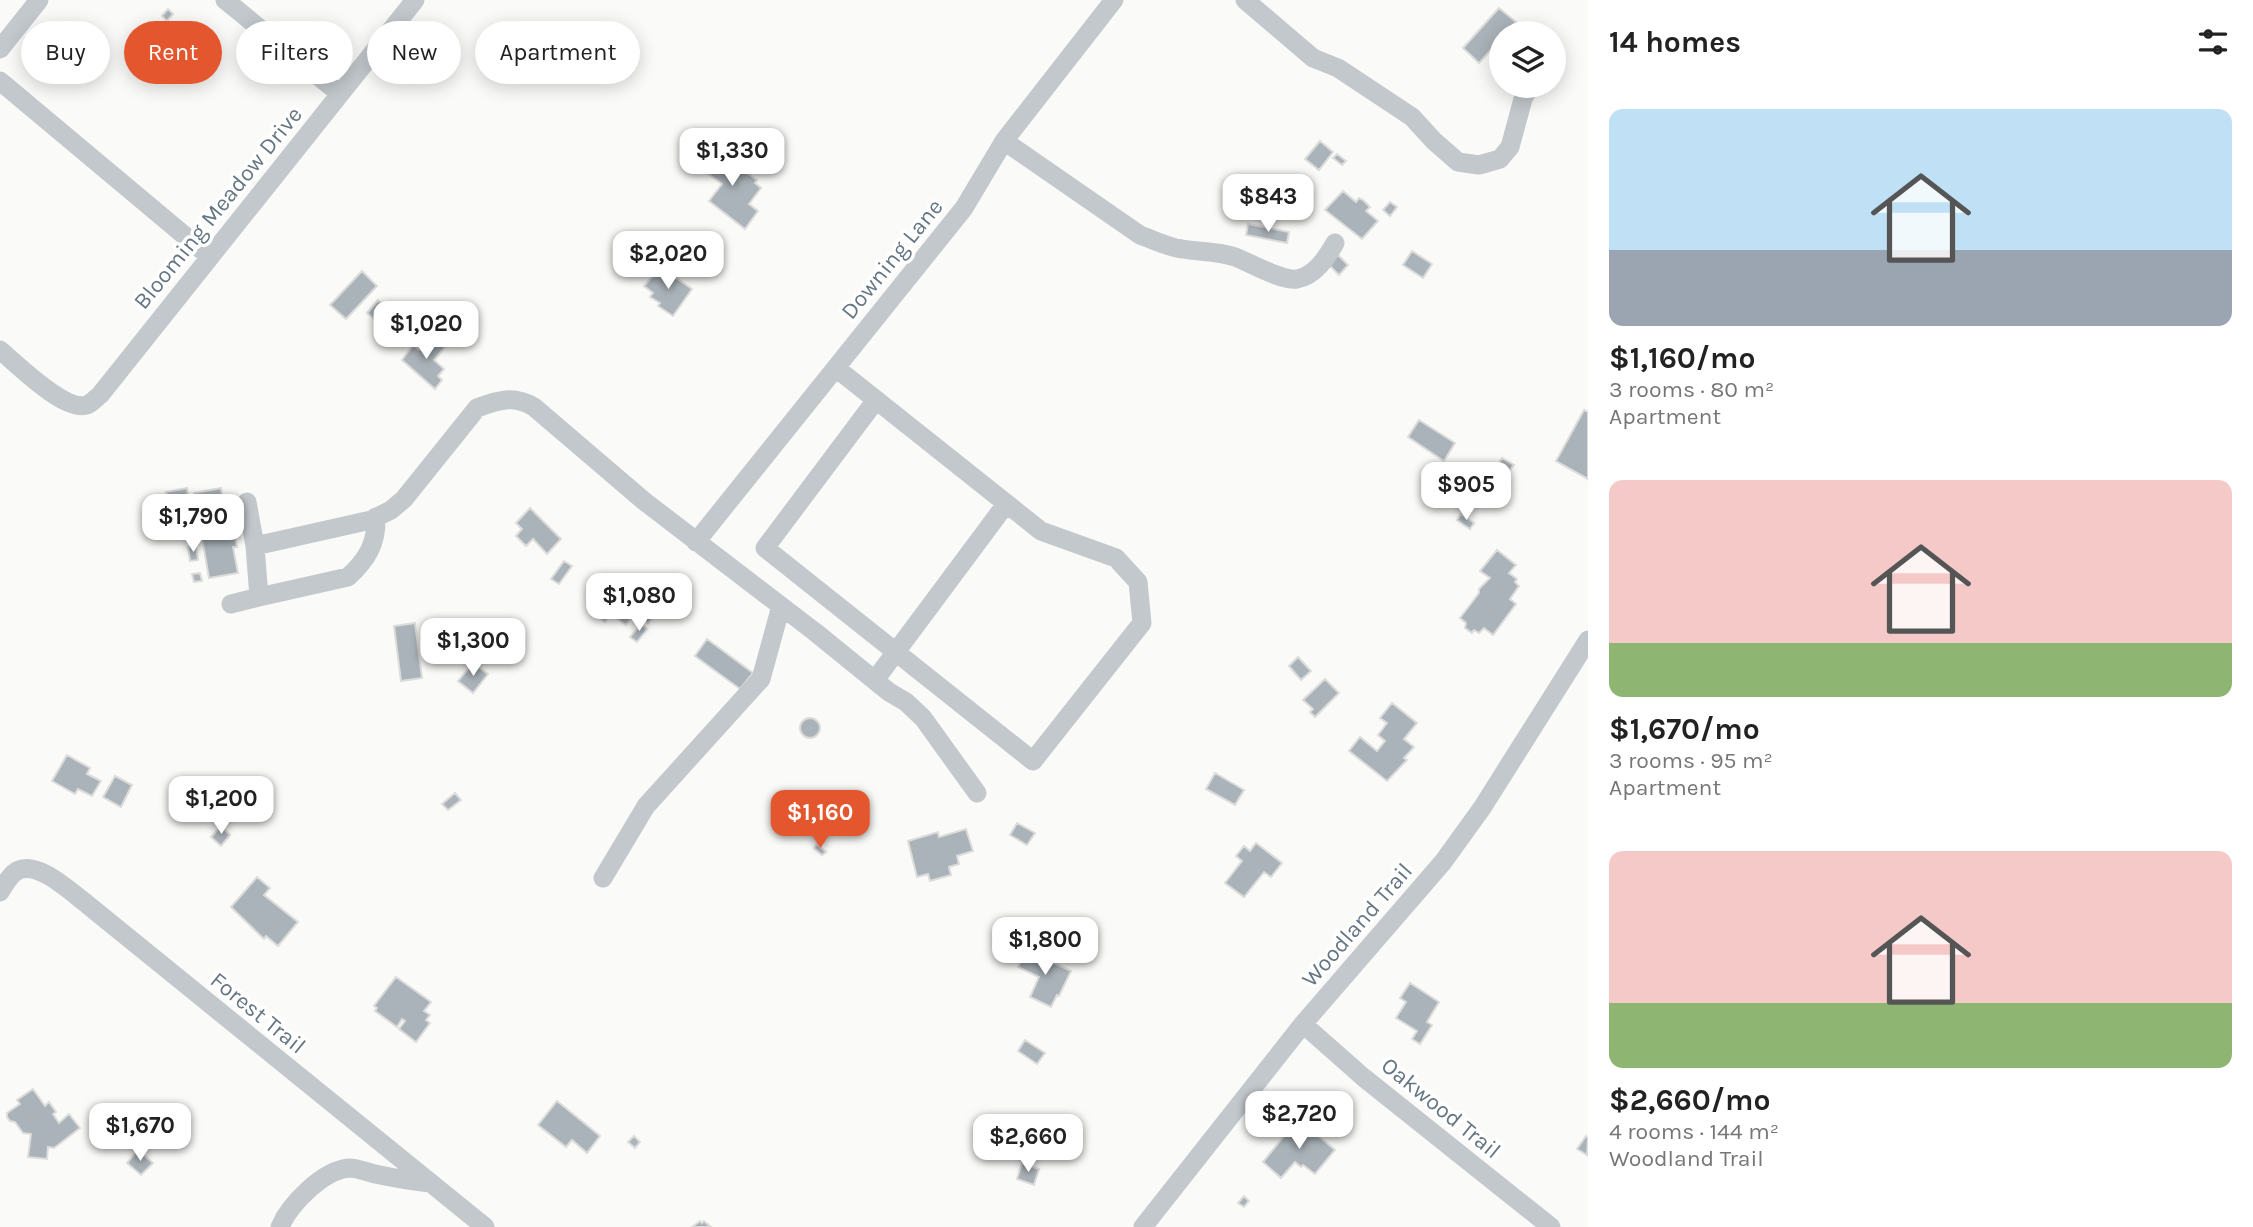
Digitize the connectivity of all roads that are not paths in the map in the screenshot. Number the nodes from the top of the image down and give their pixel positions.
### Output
1 (39, 0) edge
2 (225, 0) edge
3 (415, 0) edge
4 (1114, 0) edge
5 (1245, 0) edge
6 (0, 49) edge
7 (0, 81) edge
8 (340, 94) junction
9 (1524, 98) edge
10 (1004, 141) junction
11 (1335, 243) dead end
12 (209, 256) junction
13 (0, 350) edge
14 (836, 368) junction
15 (876, 400) junction
16 (247, 502) dead end
17 (1006, 504) junction
18 (376, 517) junction
19 (696, 542) junction
20 (255, 546) junction
21 (259, 597) junction
22 (231, 604) dead end
23 (781, 606) junction
24 (1588, 640) edge
25 (895, 653) junction
26 (875, 680) junction
27 (977, 793) dead end
28 (603, 878) dead end
29 (0, 892) edge
30 (1303, 1024) junction
31 (430, 1183) junction
32 (280, 1227) edge
33 (485, 1227) edge
34 (1143, 1227) edge
35 (1550, 1227) edge

1 - 6 street
2 - 8 street
3 - 8 street, Blooming Meadow Drive
4 - 10 street, Downing Lane
5 - 9 street
7 - 12 street
8 - 12 street, Blooming Meadow Drive
10 - 11 street
10 - 14 street, Downing Lane
12 - 13 street, Blooming Meadow Drive
14 - 15 street
14 - 19 street, Downing Lane
15 - 17 street
15 - 25 street
16 - 20 street
17 - 25 street
17 - 25 street
18 - 19 street
18 - 20 street
18 - 21 street
19 - 23 street
20 - 21 street
21 - 22 street
23 - 26 street
23 - 28 street
24 - 30 street, Woodland Trail
25 - 26 street
26 - 27 street
29 - 31 street, Forest Trail
30 - 34 street, Woodland Trail
30 - 35 street, Oakwood Trail
31 - 32 street
31 - 33 street, Forest Trail

